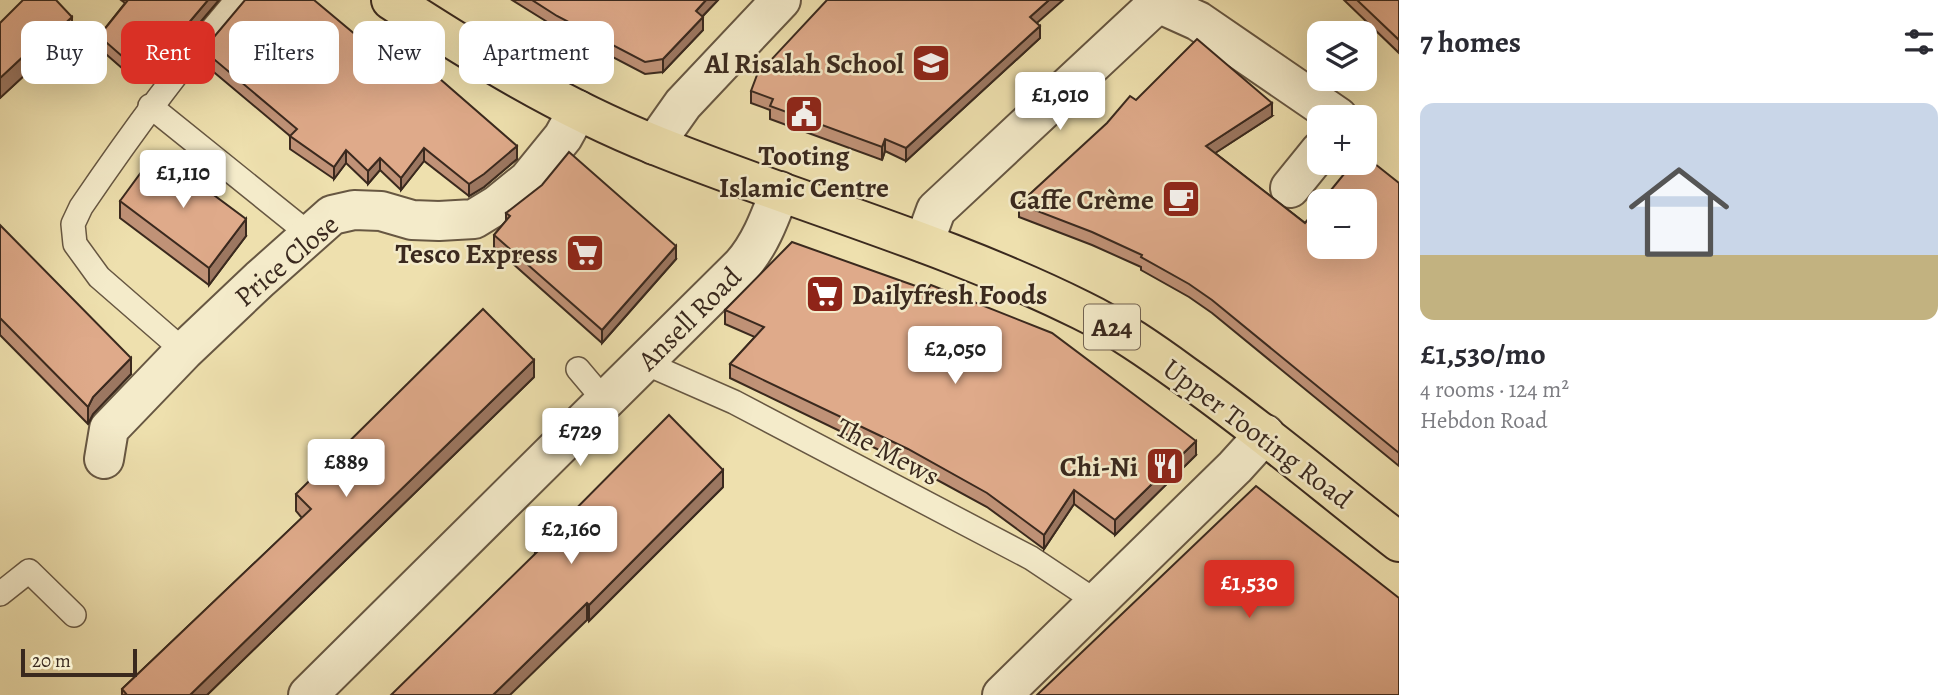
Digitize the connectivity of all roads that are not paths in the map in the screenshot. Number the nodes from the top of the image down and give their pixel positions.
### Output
1 (237, 0) edge
2 (391, 0) edge
3 (781, 0) edge
4 (1159, 1) edge
5 (1320, 105) edge
6 (150, 106) junction
7 (578, 110) junction
8 (654, 145) junction
9 (1307, 167) edge
10 (1290, 188) dead end
11 (780, 191) junction
12 (309, 234) junction
13 (924, 243) junction
14 (184, 351) junction
15 (645, 363) junction
16 (578, 369) dead end
17 (605, 401) junction
18 (1265, 434) junction
19 (104, 459) dead end
20 (1399, 542) edge
21 (0, 594) edge
22 (1097, 602) junction
23 (74, 615) dead end
24 (308, 695) edge
25 (1002, 695) edge

1 - 6 lane
2 - 7 highway, Upper Tooting Road / A24
3 - 8 street
4 - 5 street
4 - 13 street
6 - 12 lane
6 - 14 lane
7 - 8 highway, Upper Tooting Road / A24
7 - 12 street, Price Close
8 - 11 highway, Upper Tooting Road / A24
9 - 10 street
11 - 13 highway, Upper Tooting Road / A24
11 - 15 street, Ansell Road
12 - 14 street, Price Close
13 - 18 highway, Upper Tooting Road / A24
14 - 19 street, Price Close
15 - 17 street, Ansell Road
15 - 22 lane, The Mews
16 - 17 lane
17 - 24 street, Ansell Road
18 - 20 highway, Upper Tooting Road / A24
18 - 22 street
21 - 23 lane
22 - 25 street

